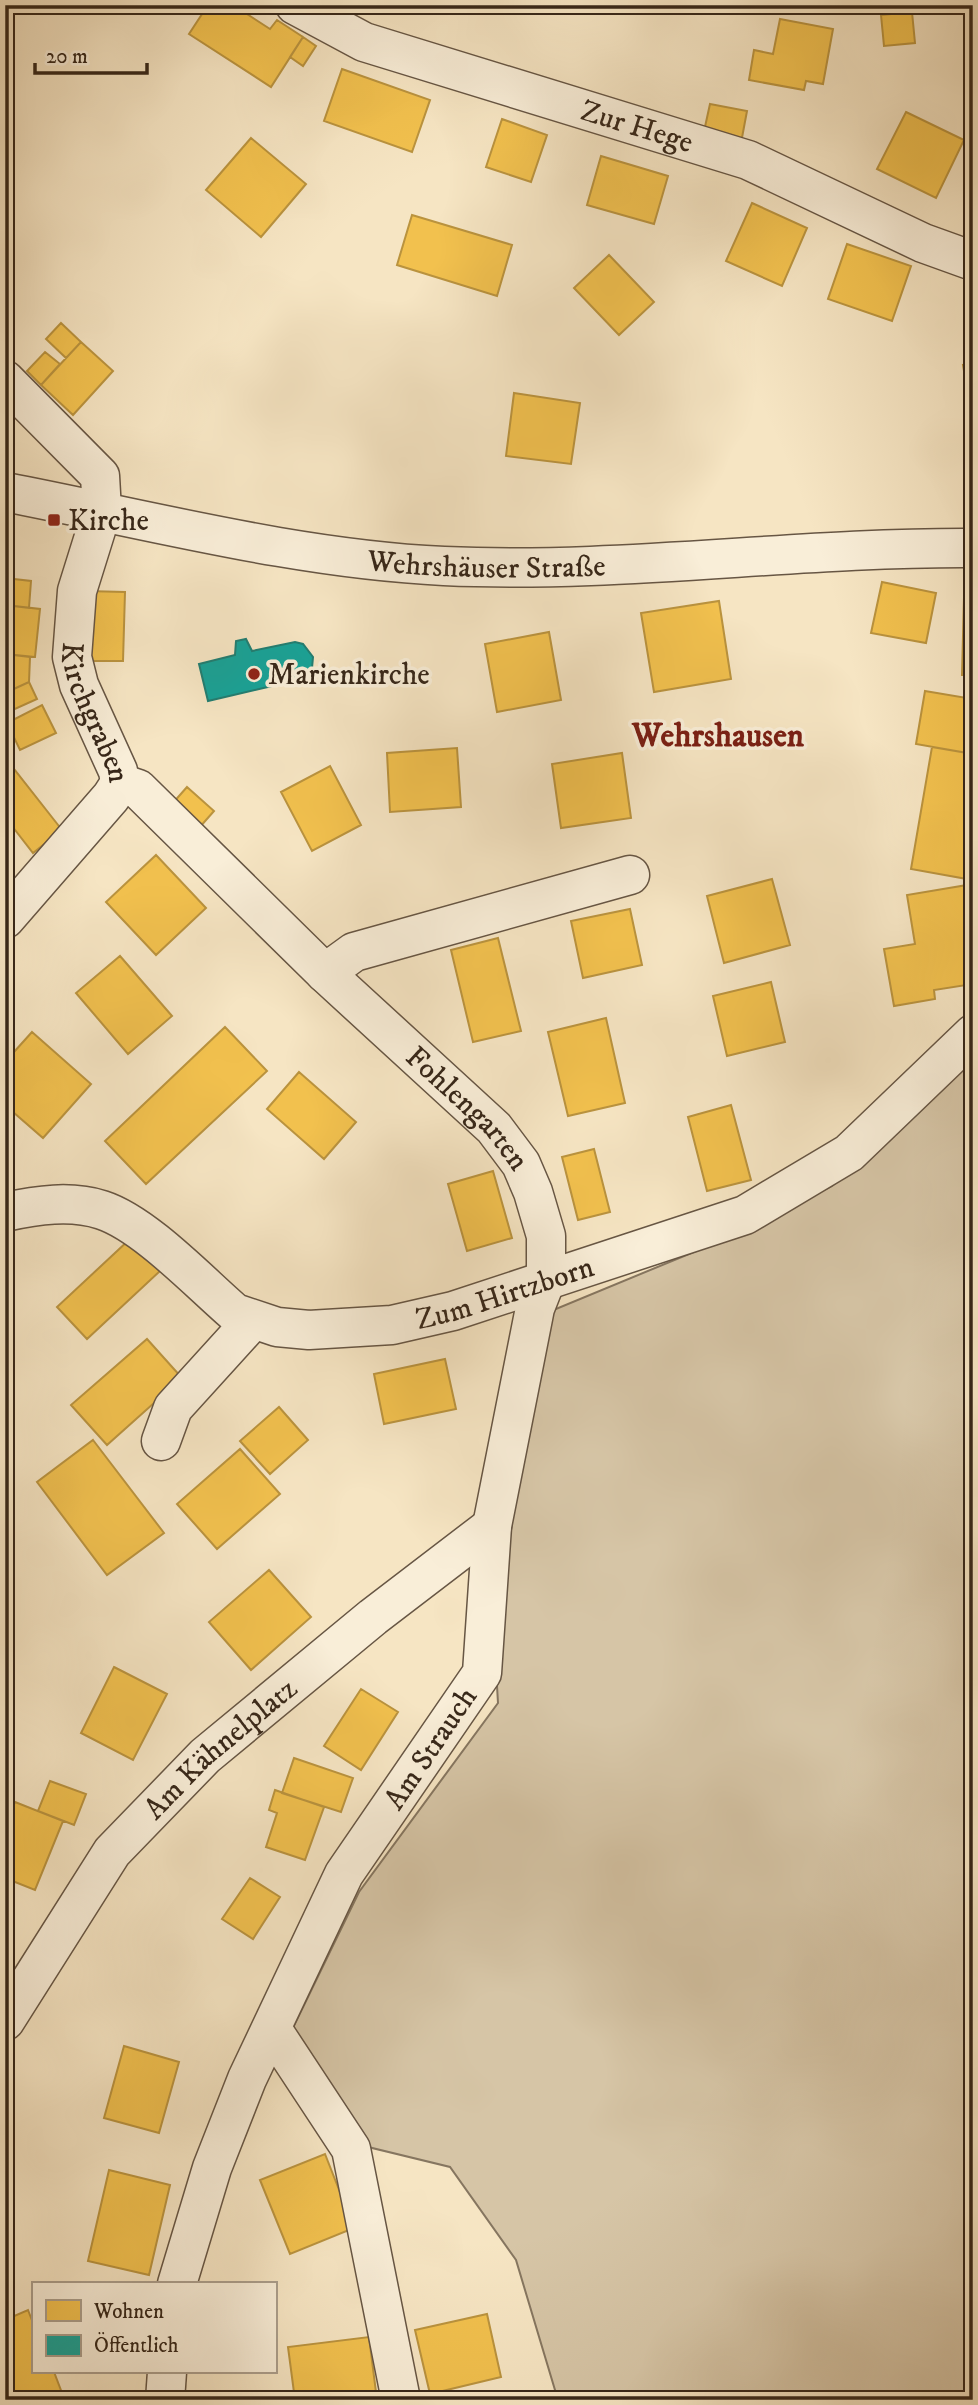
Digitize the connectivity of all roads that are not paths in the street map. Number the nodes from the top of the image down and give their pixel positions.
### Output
1 (295, 5) edge
2 (973, 261) edge
3 (5, 380) edge
4 (5, 492) edge
5 (102, 510) junction
6 (973, 548) edge
7 (120, 783) junction
8 (630, 875) dead end
9 (5, 919) edge
10 (325, 973) junction
11 (973, 1034) edge
12 (5, 1212) edge
13 (546, 1280) junction
14 (252, 1321) junction
15 (161, 1441) dead end
16 (492, 1526) junction
17 (5, 2021) edge
18 (272, 2029) junction
19 (178, 2282) edge
20 (167, 2374) edge
21 (165, 2400) edge
22 (401, 2400) edge

1 - 2 street, Zur Hege
3 - 5 street
4 - 5 street, Wehrshäuser Straße
5 - 6 street, Wehrshäuser Straße
5 - 7 street, Kirchgraben
7 - 9 street, Kirchgraben
7 - 10 street, Fohlengarten
8 - 10 street
10 - 13 street, Fohlengarten
11 - 13 street, Zum Hirtzborn
12 - 14 street, Zum Hirtzborn
13 - 14 street, Zum Hirtzborn
13 - 16 street, Am Strauch
14 - 15 street
16 - 17 street, Am Kähnelplatz
16 - 18 street, Am Strauch
18 - 19 street, Am Strauch
18 - 22 street
20 - 21 street

